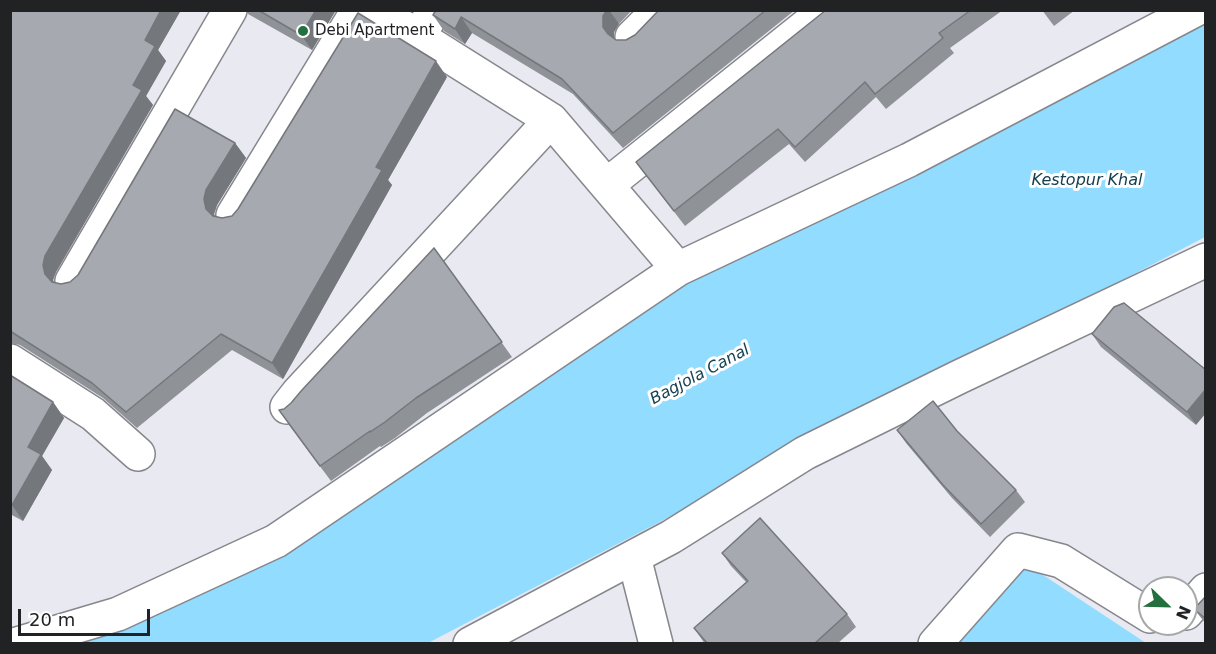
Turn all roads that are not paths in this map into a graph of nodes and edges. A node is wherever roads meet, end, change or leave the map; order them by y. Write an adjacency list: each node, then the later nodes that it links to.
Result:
1 (230, 10): 15 (street)
2 (358, 10): 12 (street)
3 (376, 10): 8 (street)
4 (435, 10): 8 (street)
5 (659, 10): 9 (street)
6 (826, 10): 11 (street)
7 (1195, 10): 14 (street)
8 (417, 36): 10 (street)
9 (632, 37)
10 (551, 120): 11 (street); 17 (street)
11 (607, 185): 14 (street)
12 (233, 215)
13 (1206, 260): 19 (street)
14 (678, 268): 21 (street)
15 (72, 281)
16 (10, 361): 18 (street)
17 (287, 407)
18 (138, 454)
19 (634, 557): 22 (street); 23 (street)
20 (1138, 609): 24 (street)
21 (17, 644)
22 (470, 644)
23 (656, 644)
24 (934, 644)

